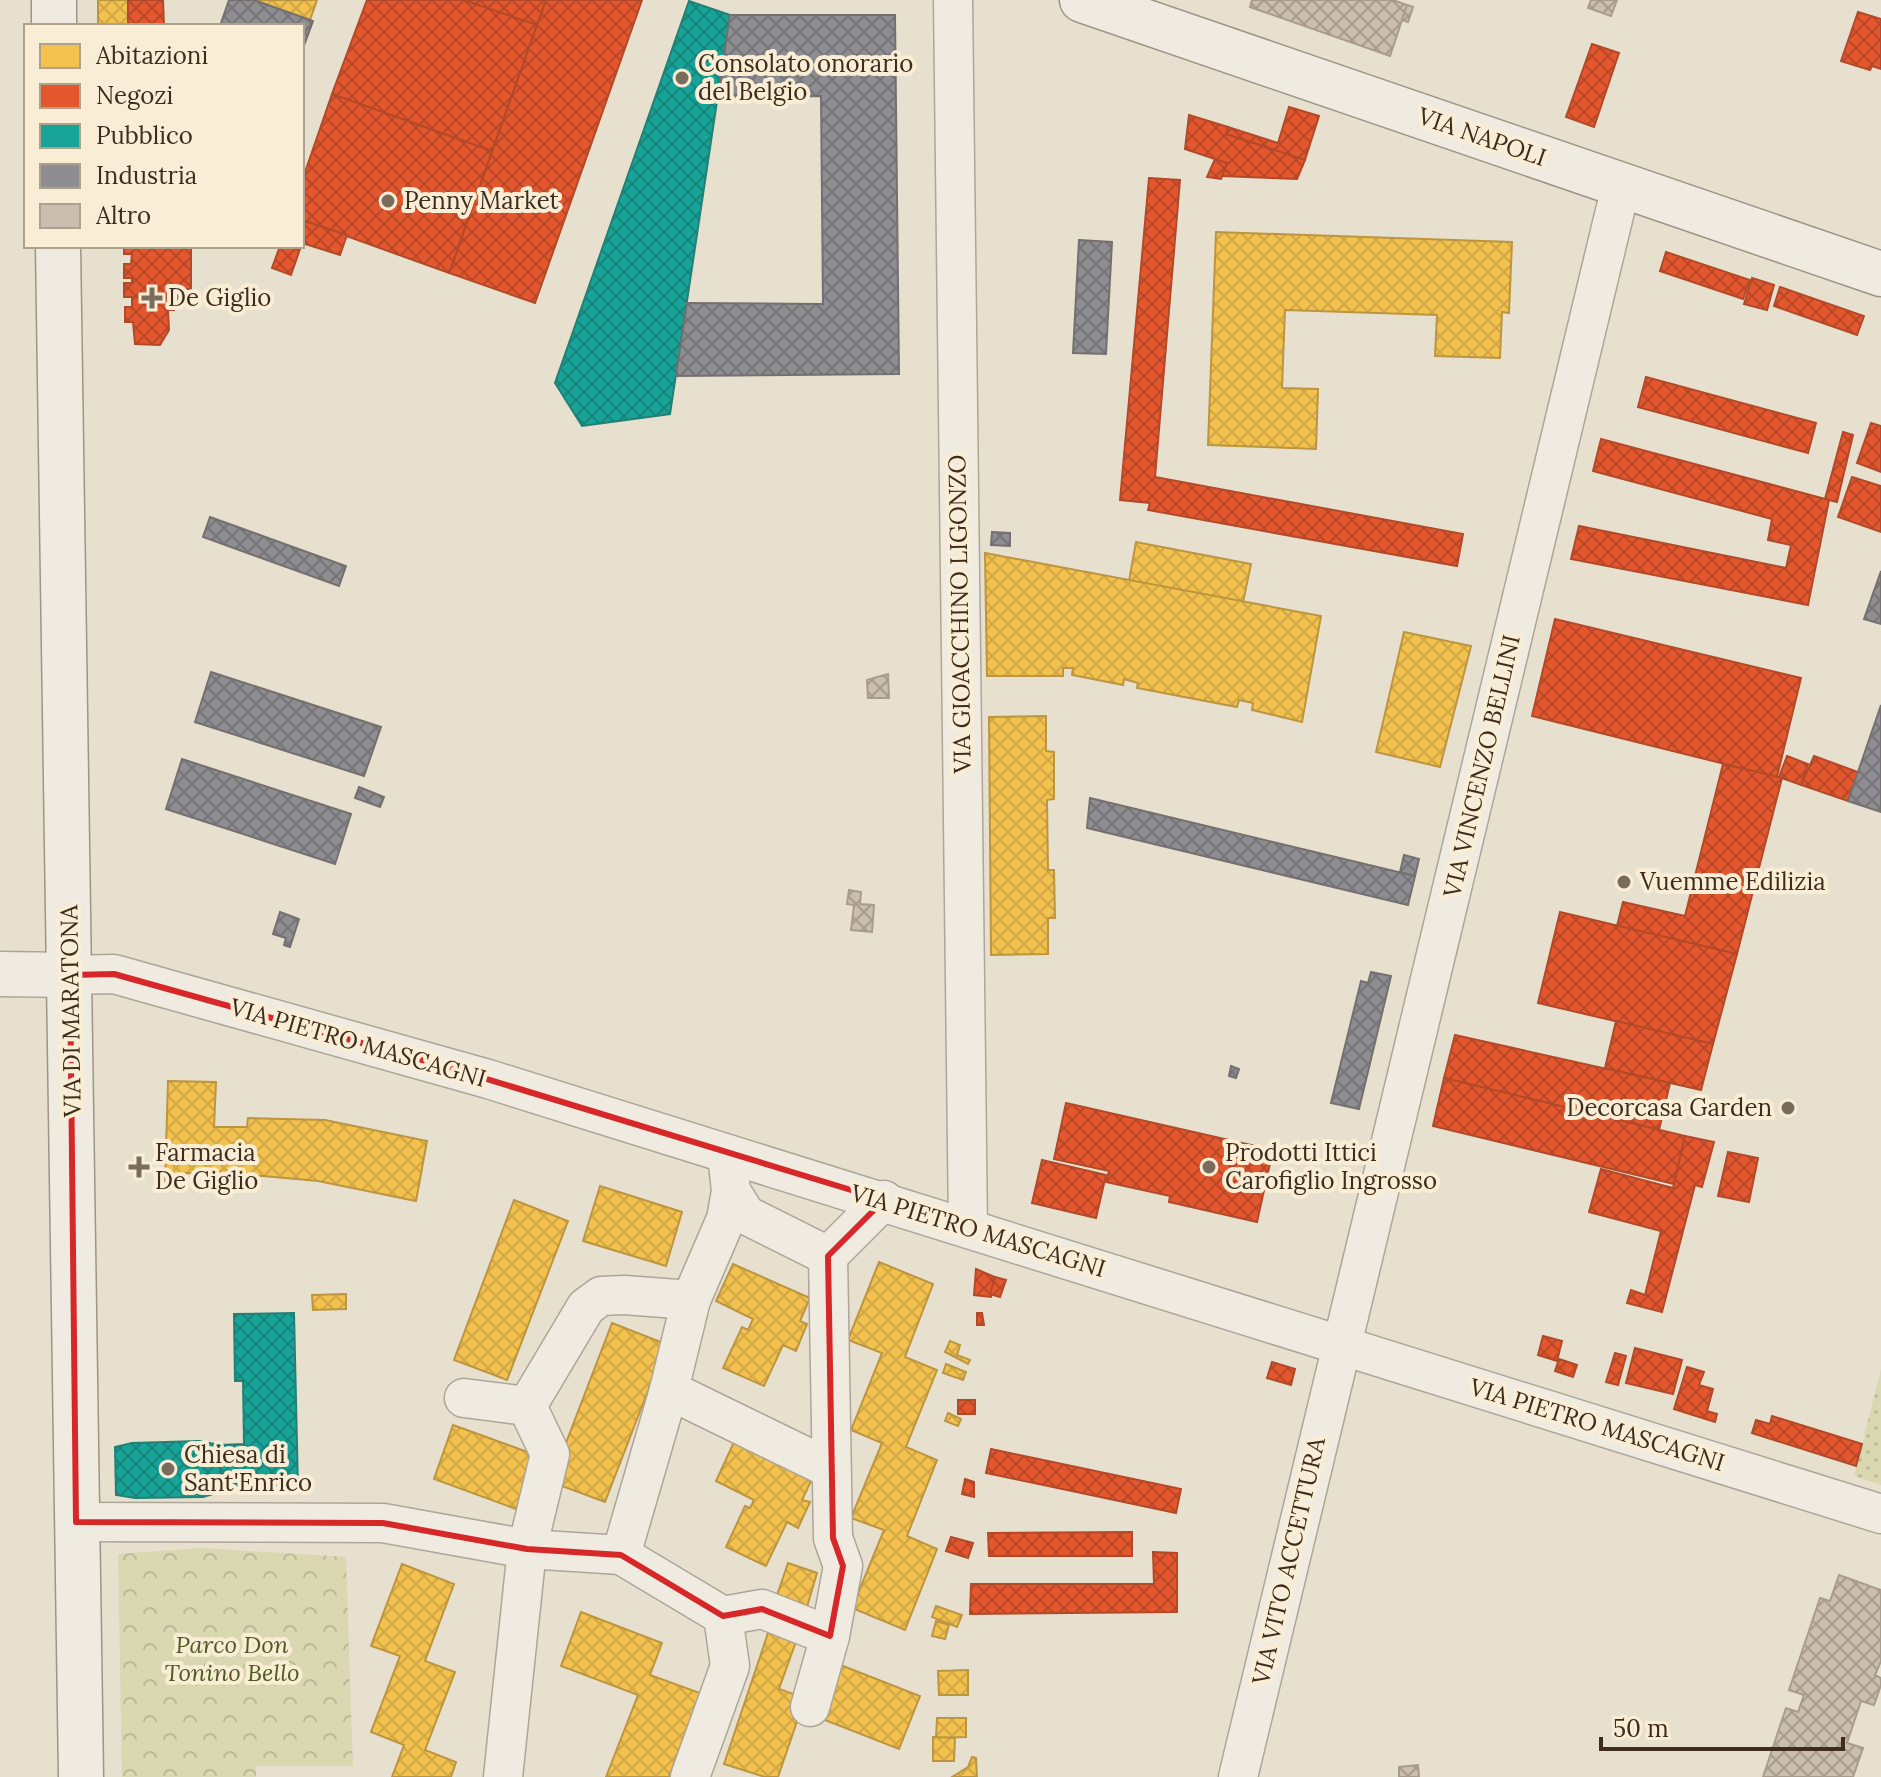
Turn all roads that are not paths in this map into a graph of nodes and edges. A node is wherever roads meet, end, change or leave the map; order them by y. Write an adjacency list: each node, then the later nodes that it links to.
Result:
1 (54, 0): 4 (main road)
2 (953, 0): 13 (street, VIA GIOACCHINO LIGONZO)
3 (1082, 0): 5 (main road, VIA NAPOLI)
4 (54, 24)
5 (1621, 186): 7 (main road, VIA NAPOLI); 16 (street, VIA VINCENZO BELLINI)
6 (58, 248): 9 (main road, VIA DI MARATONA)
7 (1881, 274)
8 (0, 974): 9 (main road)
9 (70, 975): 10 (street, VIA PIETRO MASCAGNI); 22 (main road, VIA DI MARATONA)
10 (727, 1154): 11 (street); 12 (street, VIA PIETRO MASCAGNI)
11 (731, 1191): 14 (street); 15 (street)
12 (884, 1200): 13 (street, VIA PIETRO MASCAGNI); 14 (street)
13 (968, 1228): 16 (street, VIA PIETRO MASCAGNI)
14 (828, 1256): 20 (street)
15 (691, 1300): 17 (street); 19 (street)
16 (1342, 1345): 21 (street, VIA PIETRO MASCAGNI); 31 (street, VIA VITO ACCETTURA)
17 (669, 1390): 20 (street); 24 (street)
18 (464, 1398): 19 (street)
19 (527, 1406): 23 (street)
20 (831, 1469): 26 (street)
21 (1881, 1514)
22 (76, 1522): 23 (street); 28 (main road, VIA DI MARATONA)
23 (527, 1549): 24 (street); 29 (street)
24 (621, 1555): 25 (street)
25 (723, 1616): 26 (street); 30 (street)
26 (830, 1636): 27 (street)
27 (810, 1707)
28 (81, 1777)
29 (503, 1777)
30 (691, 1777)
31 (1238, 1777)

